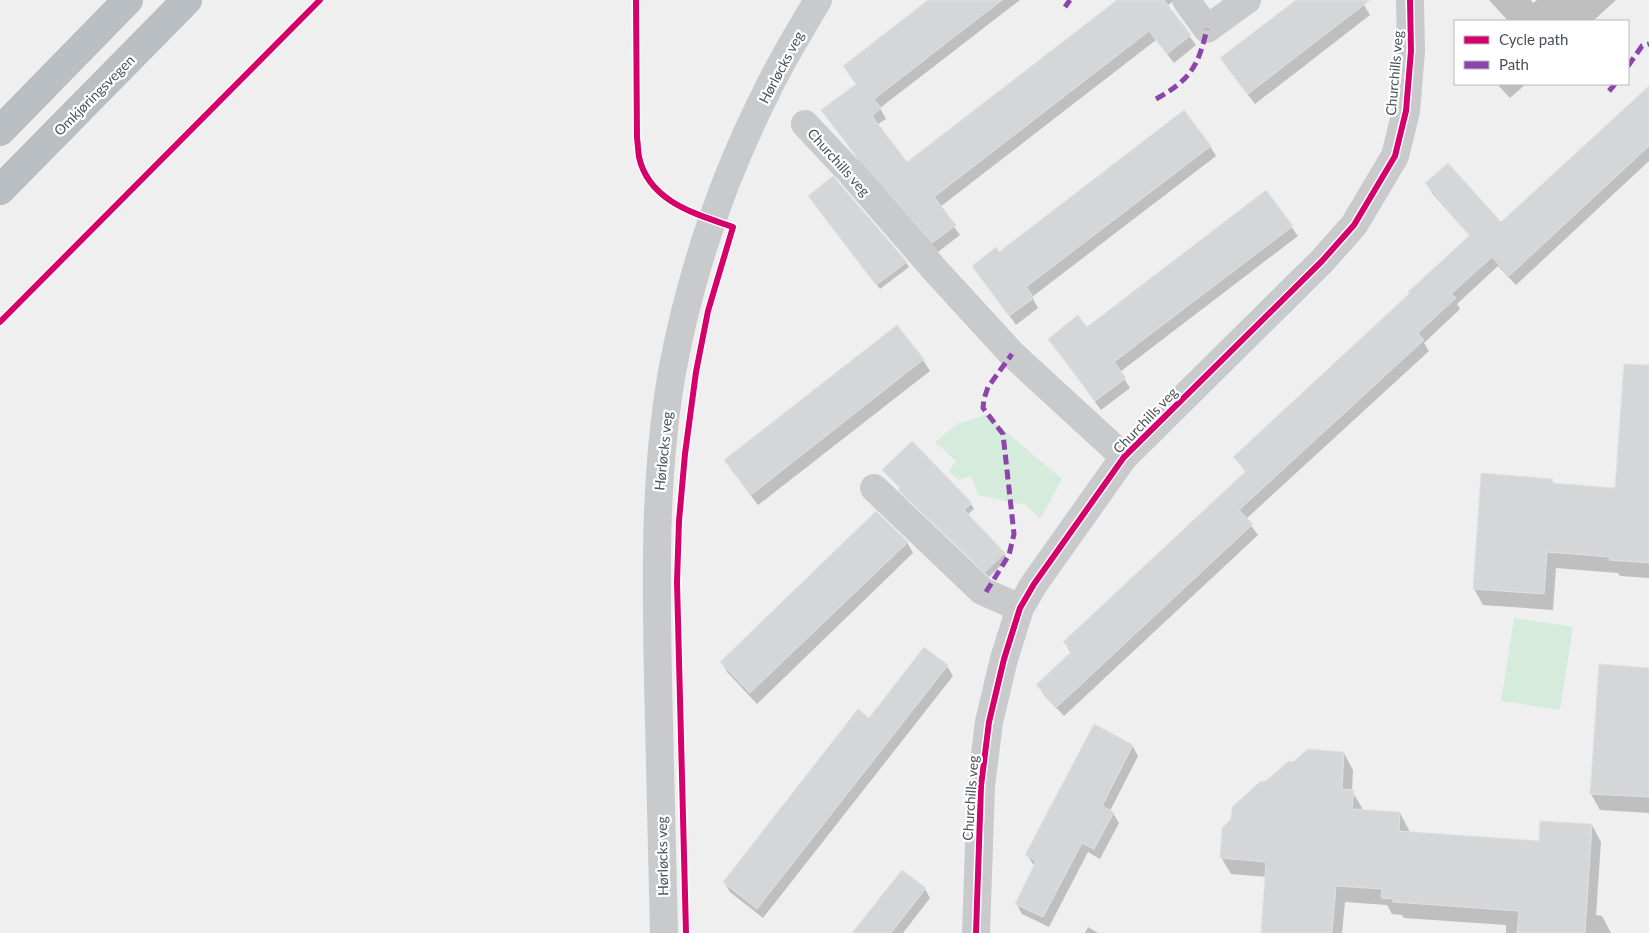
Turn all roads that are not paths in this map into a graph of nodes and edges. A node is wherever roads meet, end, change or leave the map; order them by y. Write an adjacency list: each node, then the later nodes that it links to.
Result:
1 (128, 0): 8 (highway)
2 (187, 0): 9 (highway, Omkjøringsvegen)
3 (818, 0): 13 (street, Hørløcks veg)
4 (1186, 0): 5 (street)
5 (1247, 0)
6 (1410, 0): 10 (street, Churchills veg)
7 (805, 124): 10 (street, Churchills veg)
8 (0, 131)
9 (0, 190)
10 (1124, 457): 12 (street, Churchills veg)
11 (874, 488): 12 (street)
12 (1020, 608): 14 (street, Churchills veg)
13 (664, 933)
14 (976, 933)

